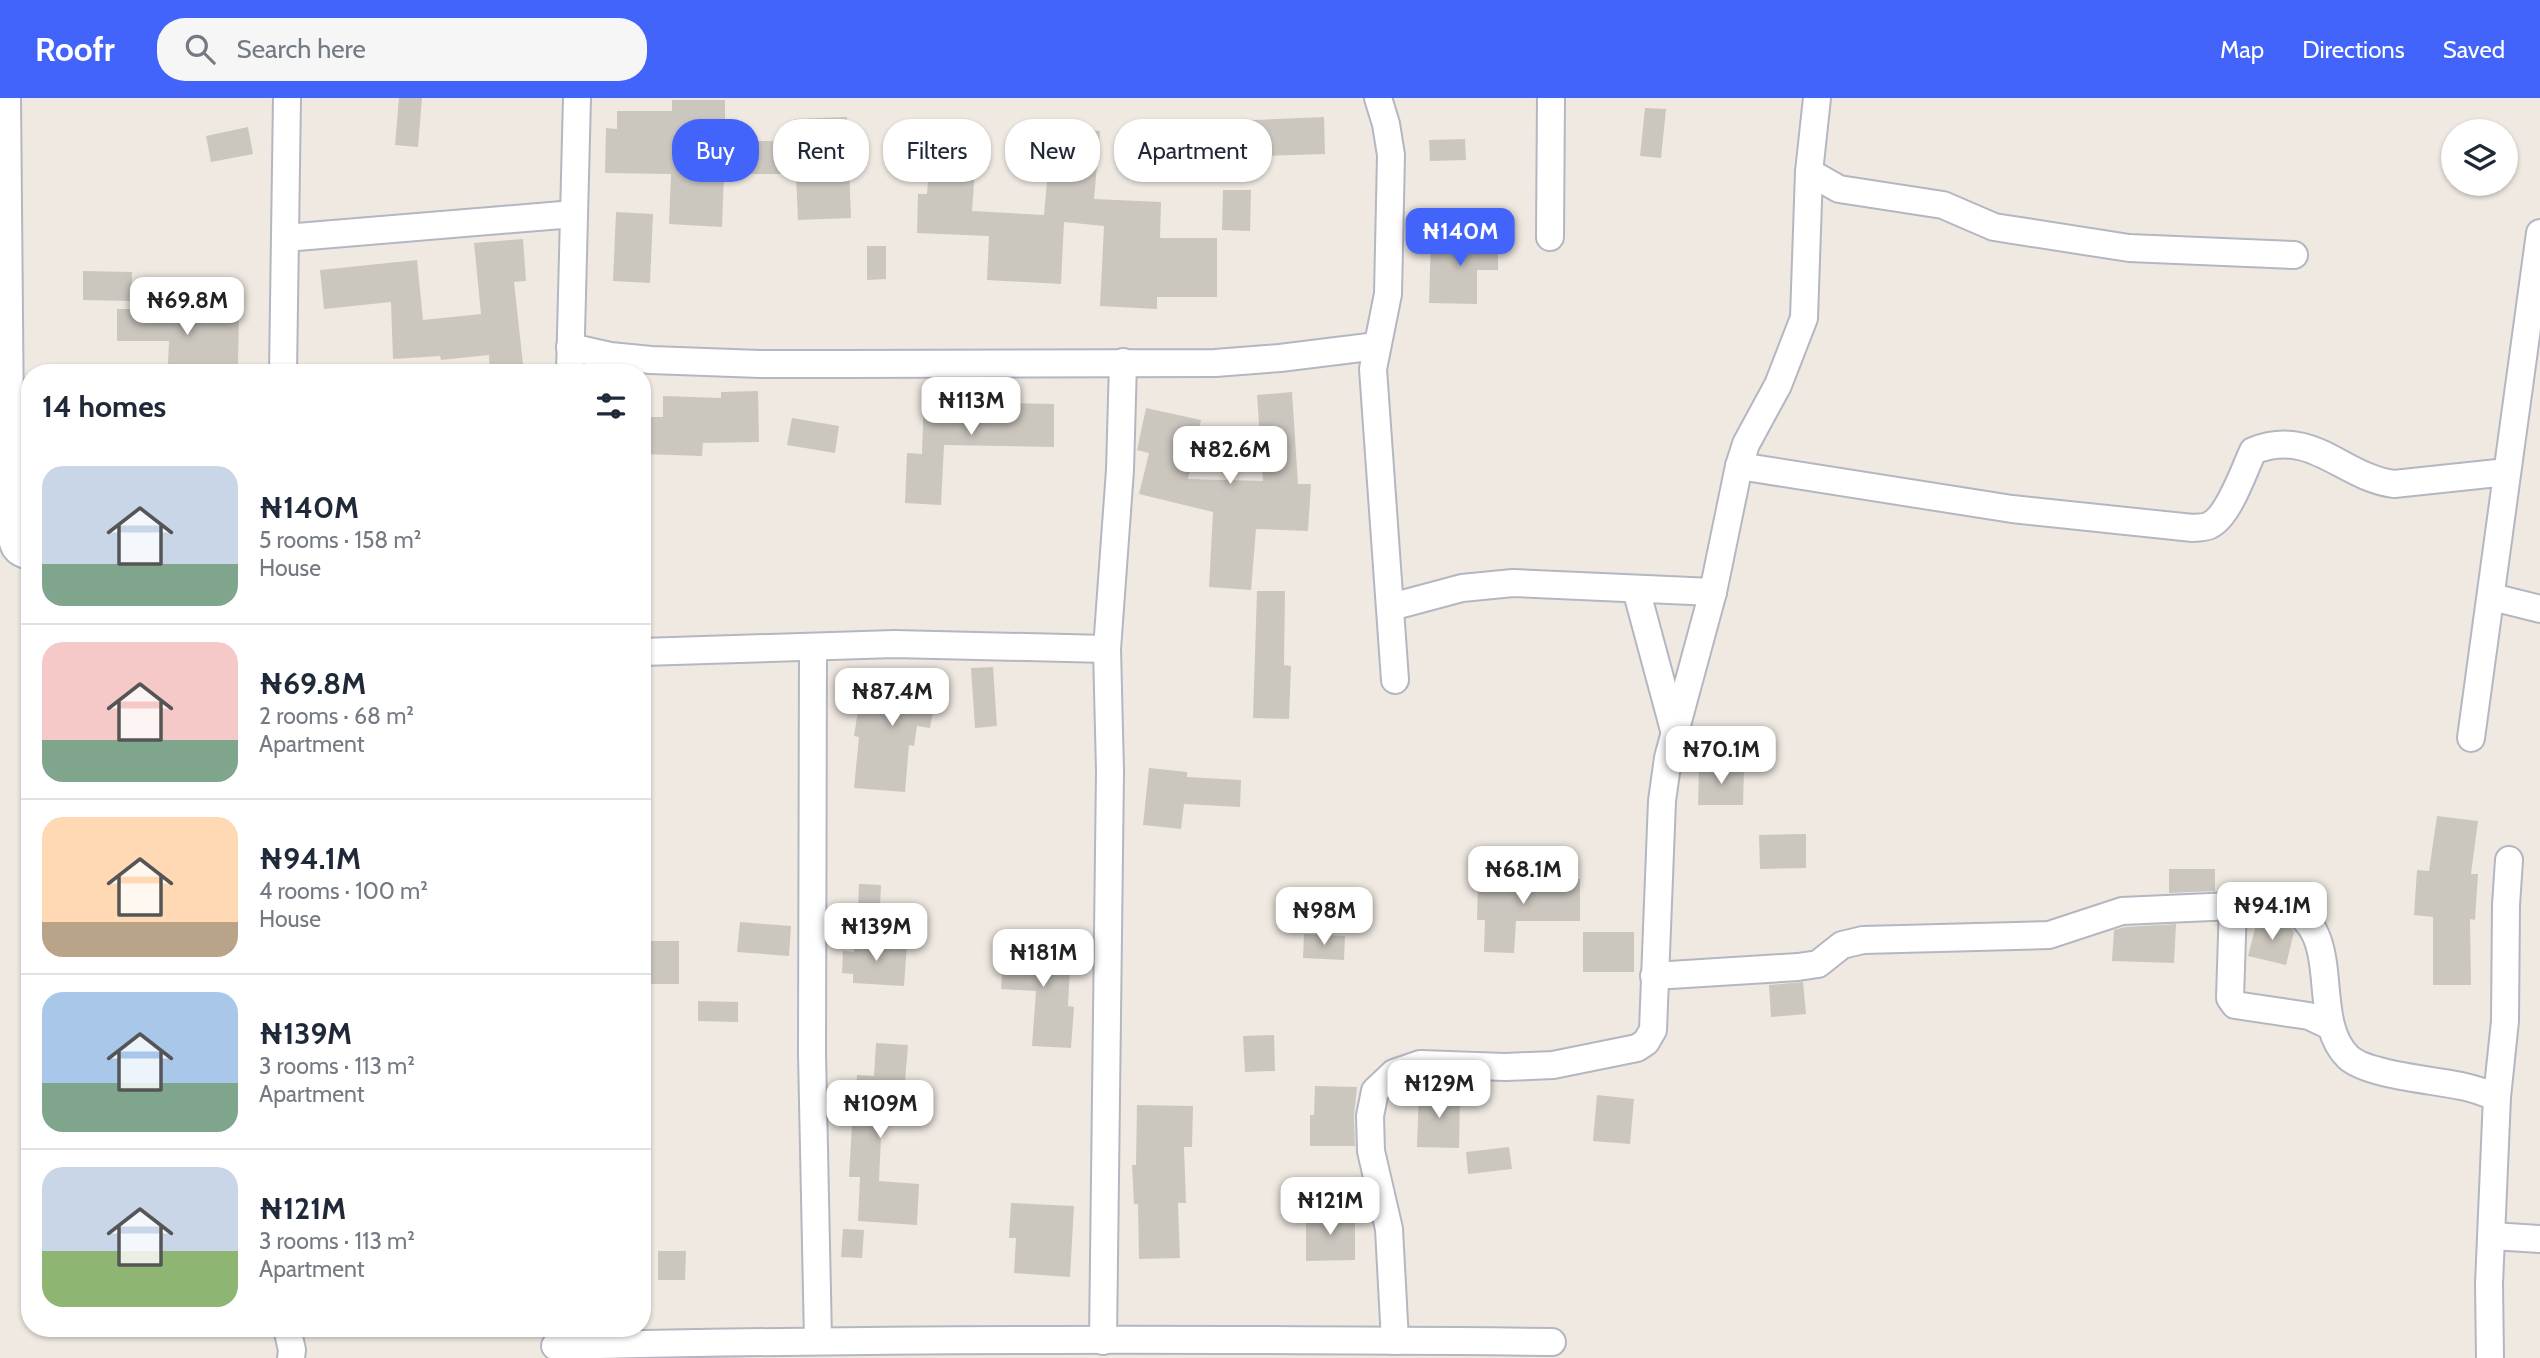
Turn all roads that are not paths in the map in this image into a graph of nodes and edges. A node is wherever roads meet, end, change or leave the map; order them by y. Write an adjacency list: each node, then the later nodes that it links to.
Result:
1 (7, 98): 19 (street)
2 (287, 98): 11 (street)
3 (577, 98): 8 (street)
4 (1378, 98): 13 (street)
5 (1551, 98): 10 (street)
6 (1817, 98): 7 (street)
7 (1809, 172): 12 (street); 17 (street)
8 (574, 214): 11 (street); 14 (street)
9 (2540, 233): 18 (street)
10 (1550, 237)
11 (285, 238): 16 (street)
12 (2294, 255)
13 (1377, 346): 15 (street); 23 (street)
14 (570, 360): 15 (street)
15 (1123, 362): 26 (street)
16 (283, 364)
17 (1739, 466): 18 (street); 21 (street)
18 (2507, 471): 22 (street)
19 (21, 554)
20 (1636, 589): 21 (street); 23 (street); 29 (street)
21 (1713, 592): 29 (street)
22 (2491, 597): 24 (street); 30 (street)
23 (1391, 607): 28 (street)
24 (2540, 609)
25 (813, 648): 26 (street); 27 (street); 39 (street)
26 (1107, 649): 40 (street)
27 (651, 652)
28 (1395, 680)
29 (1674, 730): 33 (street)
30 (2471, 738)
31 (2509, 860): 35 (street)
32 (2233, 905): 33 (street); 34 (street); 34 (street)
33 (1654, 976): 41 (street)
34 (2330, 1026): 35 (street)
35 (2497, 1097): 36 (street)
36 (2492, 1236): 37 (street); 45 (street)
37 (2540, 1239)
38 (290, 1337): 44 (street)
39 (818, 1340): 40 (street); 43 (street)
40 (1103, 1340): 41 (street)
41 (1395, 1340): 42 (street)
42 (1552, 1342)
43 (555, 1344)
44 (291, 1358)
45 (2490, 1358)

